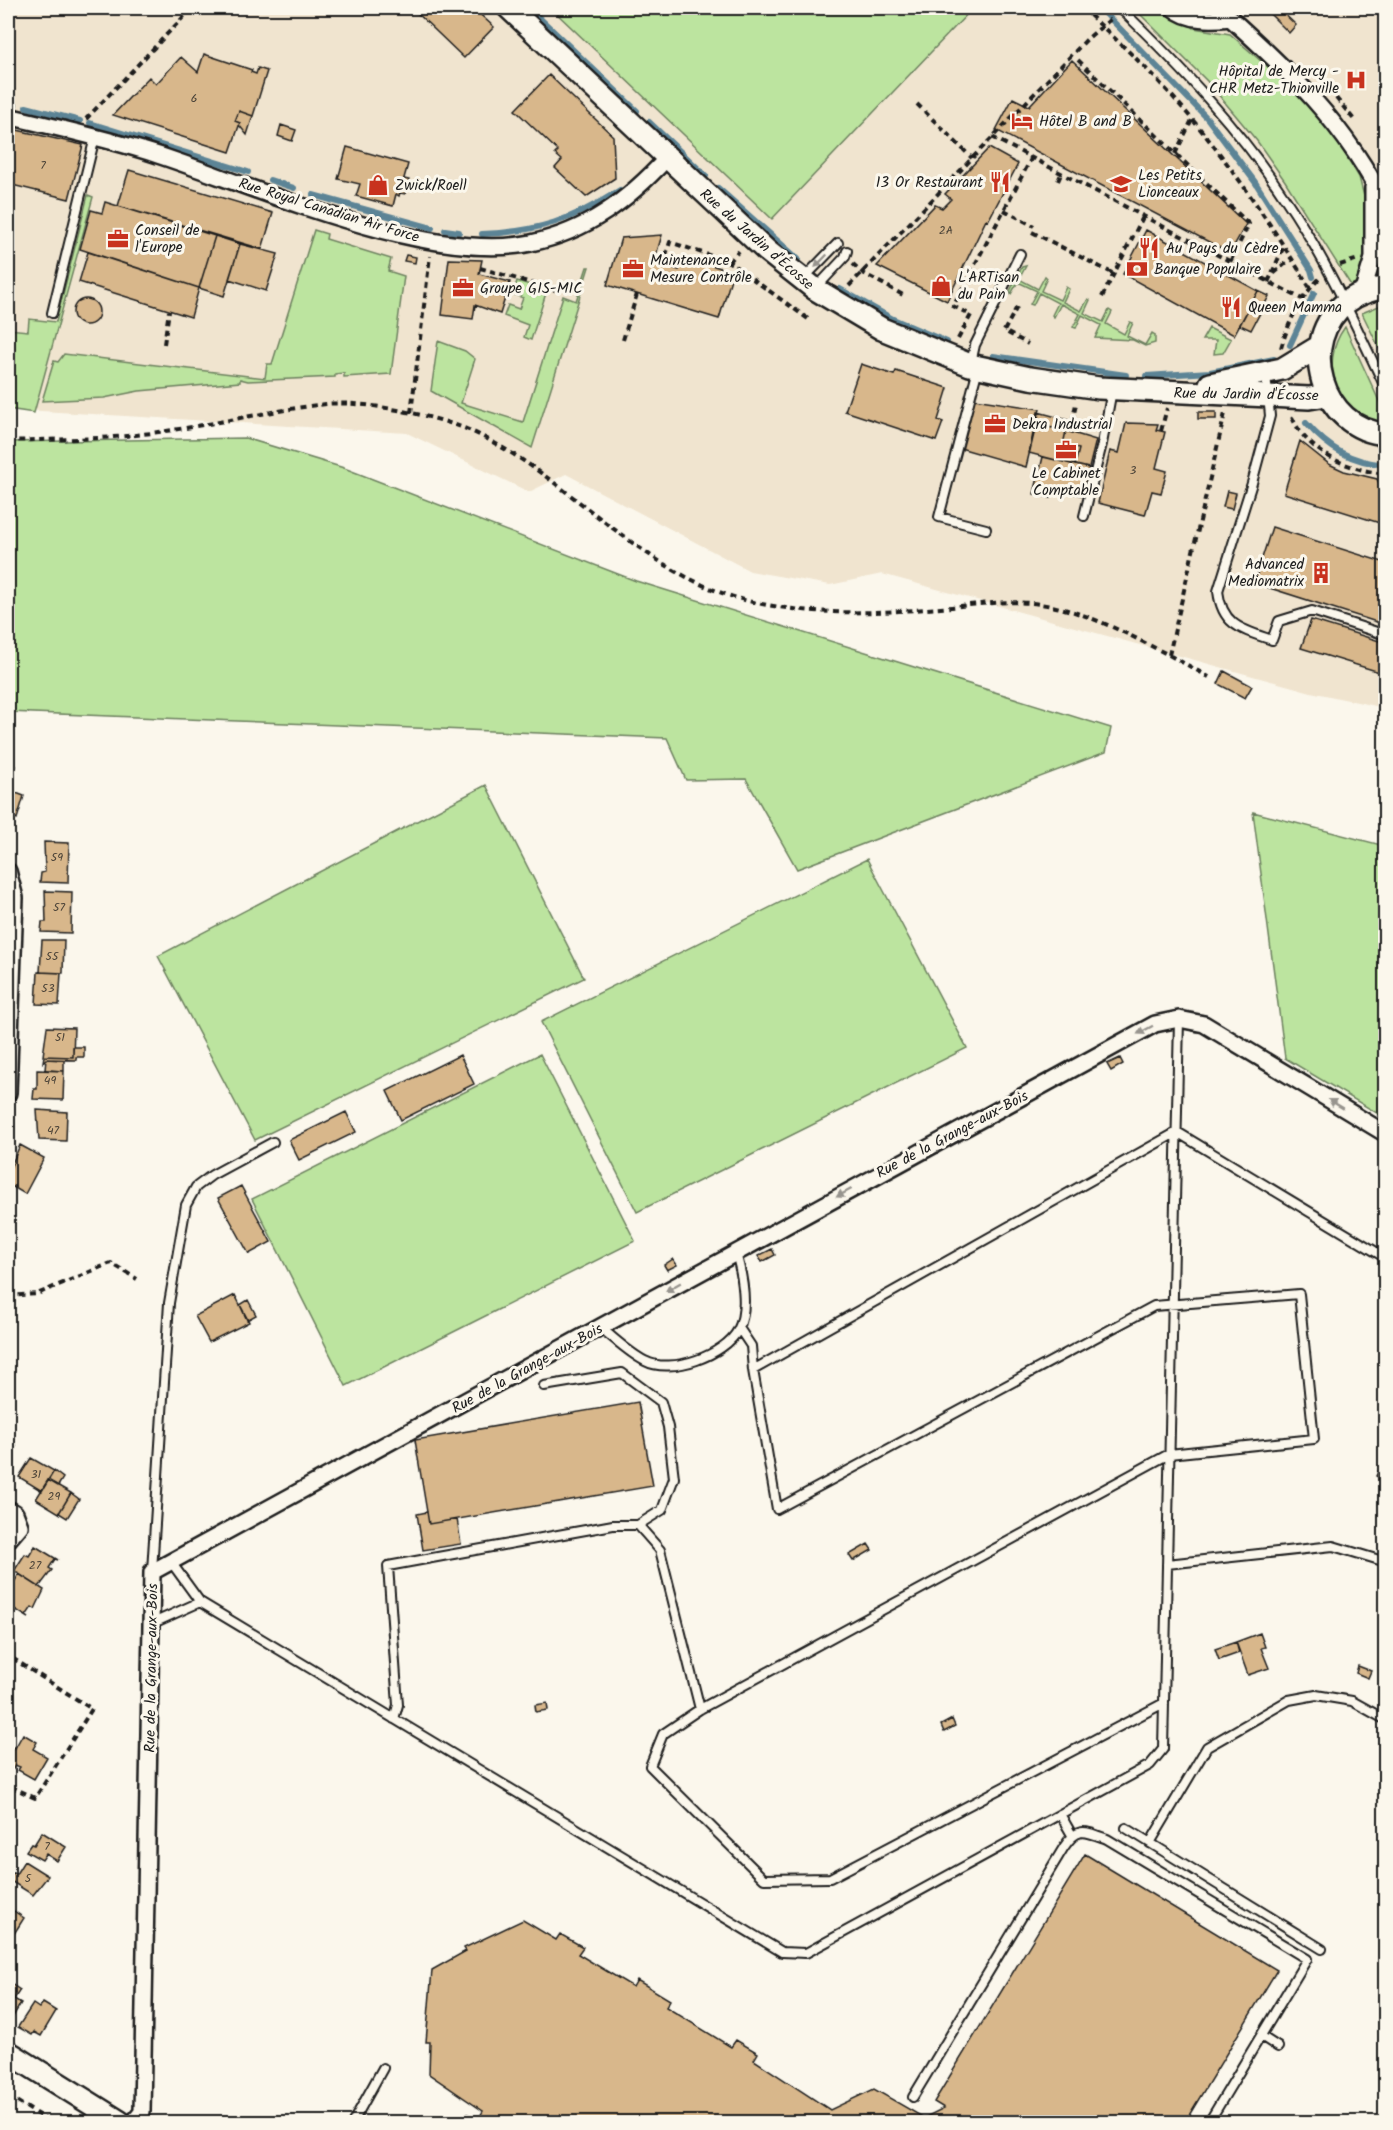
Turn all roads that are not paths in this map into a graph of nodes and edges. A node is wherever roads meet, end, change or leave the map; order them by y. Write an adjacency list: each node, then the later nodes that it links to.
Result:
1 (509, 8): 9 (street, Rue du Jardin d'Écosse)
2 (1120, 8): 17 (lane)
3 (1173, 8): 6 (street)
4 (1190, 8): 6 (street)
5 (1224, 11): 6 (street); 10 (street)
6 (1208, 21)
7 (8, 116): 8 (street, Rue Royal Canadian Air Force)
8 (88, 136): 9 (street, Rue Royal Canadian Air Force); 18 (lane)
9 (667, 158): 15 (street, Rue du Jardin d'Écosse)
10 (1372, 178): 11 (street); 17 (street)
11 (1386, 207)
12 (838, 243): 15 (lane, one-way to 15)
13 (846, 254): 15 (lane)
14 (1020, 254): 20 (lane)
15 (809, 285): 20 (street, Rue du Jardin d'Écosse)
16 (1386, 287): 17 (street)
17 (1354, 298): 19 (street); 22 (lane)
18 (52, 313)
19 (1320, 346): 21 (street, Rue du Jardin d'Écosse); 25 (street)
20 (974, 366): 23 (street, Rue du Jardin d'Écosse); 29 (lane)
21 (1266, 373): 24 (lane); 26 (street, Rue du Jardin d'Écosse)
22 (1386, 388)
23 (1112, 389): 26 (street, Rue du Jardin d'Écosse); 28 (lane)
24 (1269, 395): 25 (street, Rue du Jardin d'Écosse); 26 (street, Rue du Jardin d'Écosse); 30 (lane)
25 (1327, 395): 27 (street)
26 (1166, 399)
27 (1386, 434)
28 (1084, 516)
29 (986, 529)
30 (1386, 635)
31 (8, 871): 33 (street)
32 (1179, 1019): 34 (lane); 35 (street, Rue de la Grange-aux-Bois, one-way to 32); 37 (street, Rue de la Grange-aux-Bois, one-way to 37)
33 (8, 1093)
34 (1177, 1132): 38 (lane); 39 (lane); 42 (lane)
35 (1386, 1134)
36 (273, 1142): 51 (lane)
37 (736, 1251): 40 (street, Rue de la Grange-aux-Bois, one-way to 40); 41 (lane)
38 (1386, 1258)
39 (1173, 1304): 42 (lane); 44 (lane); 44 (lane)
40 (601, 1328): 41 (lane); 48 (street, Rue de la Grange-aux-Bois)
41 (739, 1328): 42 (lane)
42 (753, 1370)
43 (544, 1386): 46 (lane)
44 (1169, 1454): 50 (lane); 55 (lane)
45 (8, 1509): 47 (street)
46 (638, 1525): 55 (lane); 56 (lane)
47 (8, 1540)
48 (171, 1562): 51 (street, Rue de la Grange-aux-Bois); 52 (lane)
49 (1386, 1562): 50 (lane)
50 (1167, 1564): 54 (lane)
51 (152, 1572): 53 (street, Rue de la Grange-aux-Bois)
52 (200, 1602): 53 (lane); 56 (lane)
53 (151, 1624): 69 (street, Rue de la Grange-aux-Bois)
54 (1164, 1703): 55 (lane); 58 (lane)
55 (700, 1709)
56 (394, 1719): 58 (lane)
57 (1386, 1720): 61 (lane)
58 (1060, 1814): 60 (lane)
59 (1126, 1828): 61 (lane)
60 (1072, 1835): 63 (lane); 67 (lane)
61 (1149, 1843): 62 (lane)
62 (1322, 1949)
63 (1261, 2036): 64 (lane); 71 (lane)
64 (1278, 2047)
65 (8, 2052): 68 (street)
66 (383, 2068): 70 (lane)
67 (913, 2097)
68 (120, 2122)
69 (134, 2122)
70 (352, 2122)
71 (1209, 2122)

